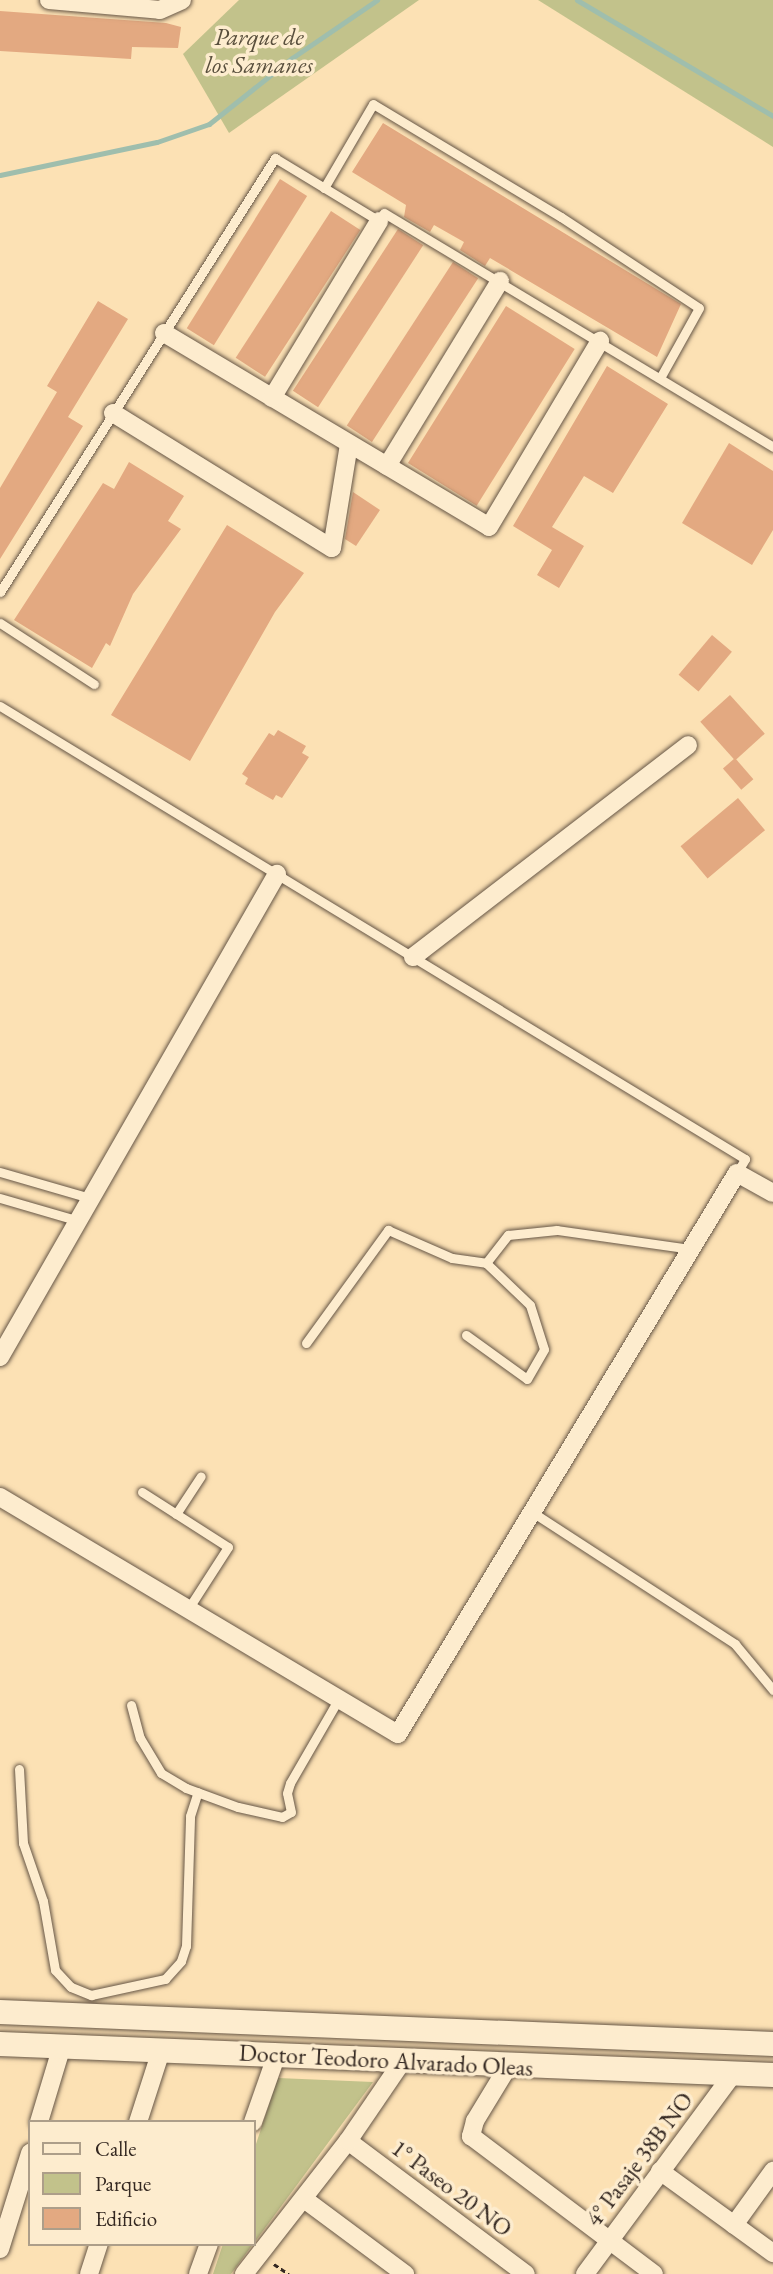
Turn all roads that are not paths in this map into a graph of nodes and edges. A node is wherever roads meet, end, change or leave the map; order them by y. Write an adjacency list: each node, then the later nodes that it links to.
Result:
1 (49, 0): 2 (street)
2 (182, 0)
3 (324, 188): 4 (lane); 6 (lane); 8 (lane)
4 (379, 221): 5 (lane); 9 (street)
5 (500, 281): 7 (lane); 13 (street)
6 (164, 333): 9 (street); 10 (lane)
7 (600, 341): 8 (lane); 13 (street)
8 (660, 378): 12 (lane)
9 (272, 398): 11 (street)
10 (113, 413): 11 (street); 14 (lane)
11 (349, 444): 13 (street)
12 (773, 447)
13 (387, 466)
14 (0, 592)
15 (0, 623): 16 (lane)
16 (94, 684)
17 (0, 706): 19 (lane)
18 (688, 745): 20 (street)
19 (277, 874): 20 (lane); 25 (street)
20 (413, 957): 22 (lane)
21 (0, 1172): 25 (lane)
22 (737, 1173): 23 (street); 27 (street)
23 (773, 1194)
24 (0, 1198): 26 (lane)
25 (90, 1198): 26 (street)
26 (79, 1221): 31 (street)
27 (691, 1249): 28 (lane); 35 (street)
28 (486, 1263): 29 (lane); 30 (lane)
29 (466, 1335)
30 (306, 1343)
31 (0, 1357)
32 (201, 1476): 36 (lane)
33 (142, 1492): 36 (lane)
34 (0, 1497): 37 (street)
35 (532, 1512): 38 (lane); 39 (street)
36 (176, 1514): 37 (lane)
37 (188, 1609): 39 (street)
38 (773, 1690)
39 (339, 1698): 42 (lane)
40 (131, 1704): 42 (lane)
41 (19, 1769): 42 (lane)
42 (198, 1792)
43 (0, 2012): 45 (main road, Doctor Teodoro Alvarado Oleas)
44 (0, 2044): 46 (main road, Doctor Teodoro Alvarado Oleas)
45 (773, 2044)
46 (62, 2046): 47 (main road, Doctor Teodoro Alvarado Oleas); 53 (street)
47 (161, 2051): 48 (main road, Doctor Teodoro Alvarado Oleas); 54 (street)
48 (276, 2054): 49 (main road, Doctor Teodoro Alvarado Oleas); 55 (street)
49 (404, 2059): 50 (main road, Doctor Teodoro Alvarado Oleas); 56 (street)
50 (509, 2065): 51 (main road, Doctor Teodoro Alvarado Oleas); 62 (street)
51 (733, 2074): 52 (main road, Doctor Teodoro Alvarado Oleas); 58 (street, 4° Pasaje 38B NO)
52 (773, 2075)
53 (40, 2120)
54 (139, 2120)
55 (254, 2120)
56 (348, 2141): 60 (street); 71 (street, 1° Paseo 20 NO)
57 (28, 2159): 65 (street)
58 (660, 2171): 61 (street); 62 (street, 4° Pasaje 38B NO)
59 (773, 2171): 61 (street)
60 (304, 2199): 69 (street); 70 (street)
61 (734, 2225): 66 (street)
62 (609, 2241): 72 (street, 4° Pasaje 38B NO); 73 (street)
63 (98, 2246): 67 (street)
64 (208, 2246): 68 (street)
65 (0, 2249)
66 (773, 2253)
67 (89, 2274)
68 (198, 2274)
69 (244, 2274)
70 (405, 2274)
71 (526, 2274)
72 (585, 2274)
73 (654, 2274)

